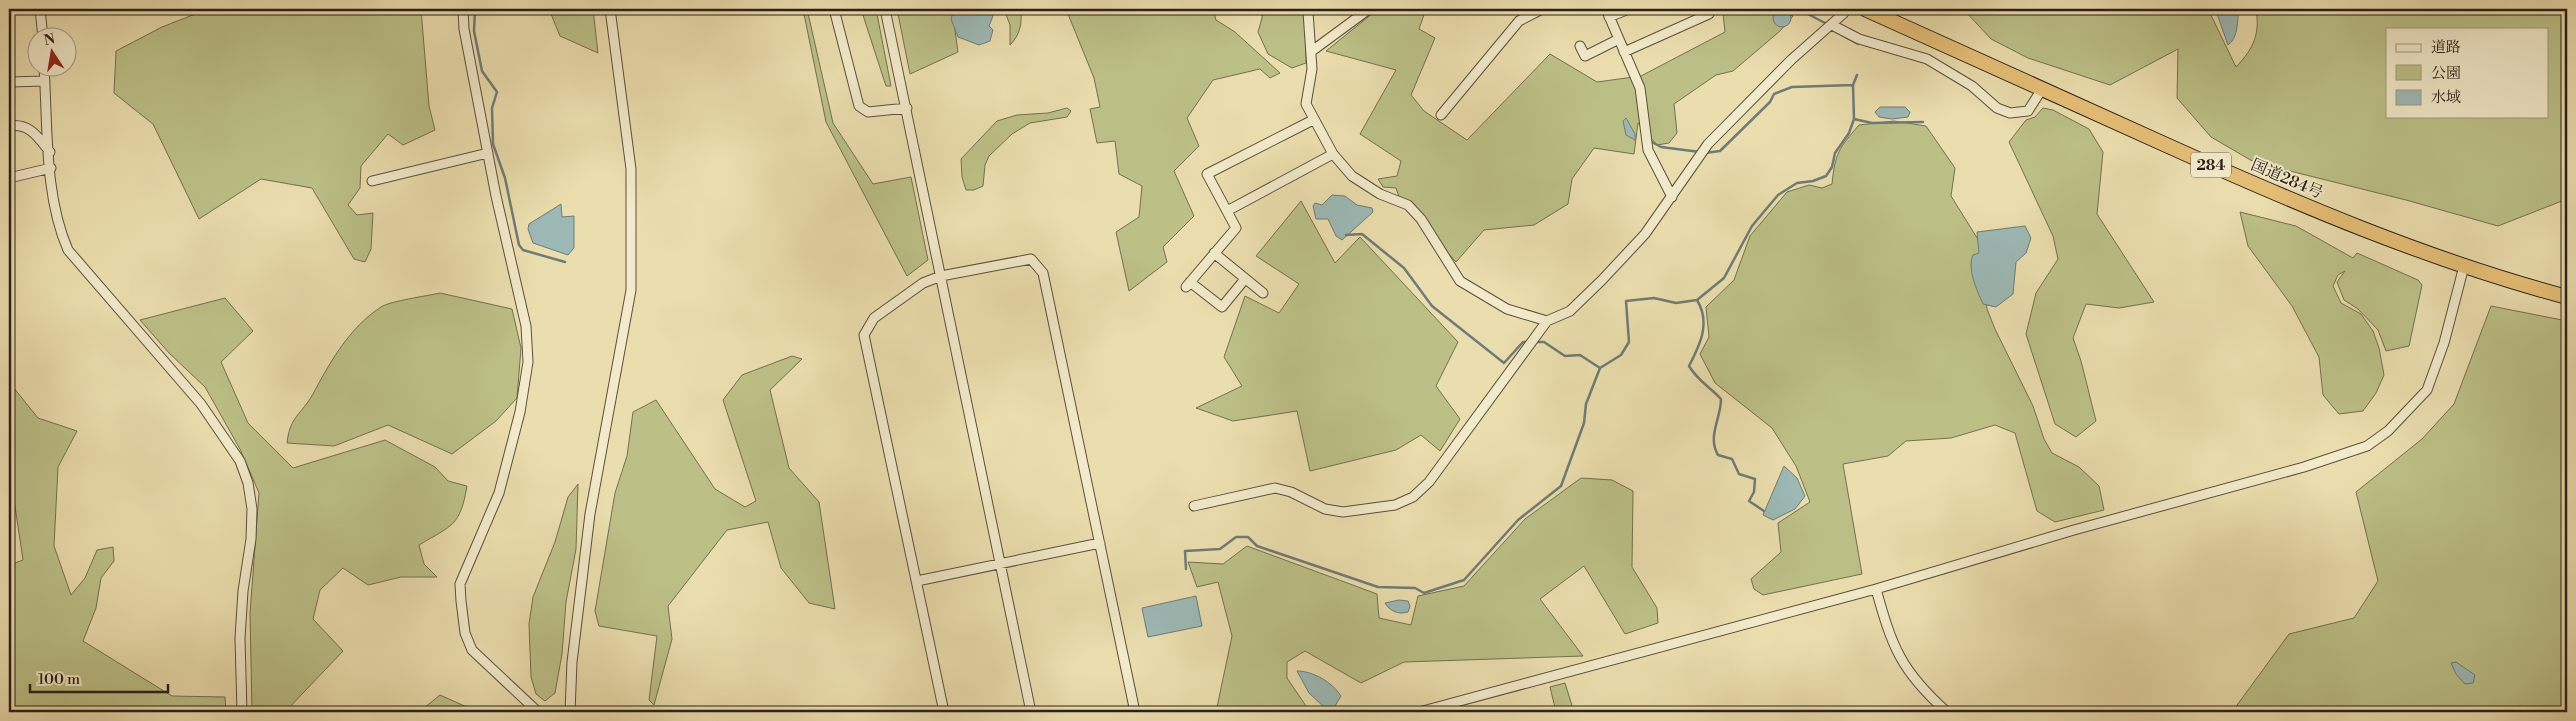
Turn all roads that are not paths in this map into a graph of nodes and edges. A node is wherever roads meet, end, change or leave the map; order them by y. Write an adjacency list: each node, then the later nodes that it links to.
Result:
1 (40, 9): 15 (street)
2 (463, 9): 29 (street)
3 (610, 9): 50 (street)
4 (834, 9): 24 (street)
5 (885, 9): 24 (street)
6 (1310, 9): 18 (street)
7 (1369, 9): 18 (street)
8 (1541, 9): 25 (street)
9 (1629, 9): 11 (street)
10 (1864, 9): 23 (highway, 国道284号 / 284)
11 (1607, 13): 16 (street)
12 (1844, 13): 14 (street)
13 (1709, 14): 19 (street)
14 (1832, 25): 23 (street); 34 (street)
15 (41, 28)
16 (1619, 39): 17 (street); 19 (street)
17 (1580, 46)
18 (1312, 50): 26 (street)
19 (1624, 52): 34 (street)
20 (45, 78): 22 (street)
21 (9, 82): 22 (street)
22 (45, 82): 28 (street)
23 (2042, 90): 37 (highway, 国道284号 / 284)
24 (907, 108): 38 (street)
25 (1441, 115)
26 (1313, 120): 30 (street); 35 (street)
27 (9, 126): 28 (street)
28 (50, 152): 31 (street)
29 (488, 153): 33 (street); 49 (street)
30 (1333, 154): 35 (street); 42 (street)
31 (51, 168): 32 (street); 48 (street)
32 (9, 178)
33 (372, 181)
34 (1672, 197): 42 (street)
35 (1227, 211): 36 (street)
36 (1214, 253): 39 (street); 39 (street)
37 (2464, 266): 41 (highway, 国道284号 / 284); 47 (street)
38 (941, 276): 44 (street); 45 (street); 46 (street)
39 (1245, 279): 40 (street)
40 (1262, 293)
41 (2567, 297)
42 (1547, 321): 43 (street)
43 (1194, 506)
44 (1100, 543): 45 (street); 53 (street)
45 (1000, 564): 46 (street); 52 (street)
46 (917, 581): 51 (street)
47 (1876, 589): 54 (street); 55 (street)
48 (242, 712)
49 (538, 712)
50 (570, 712)
51 (944, 712)
52 (1031, 712)
53 (1136, 712)
54 (1419, 712)
55 (1947, 712)

